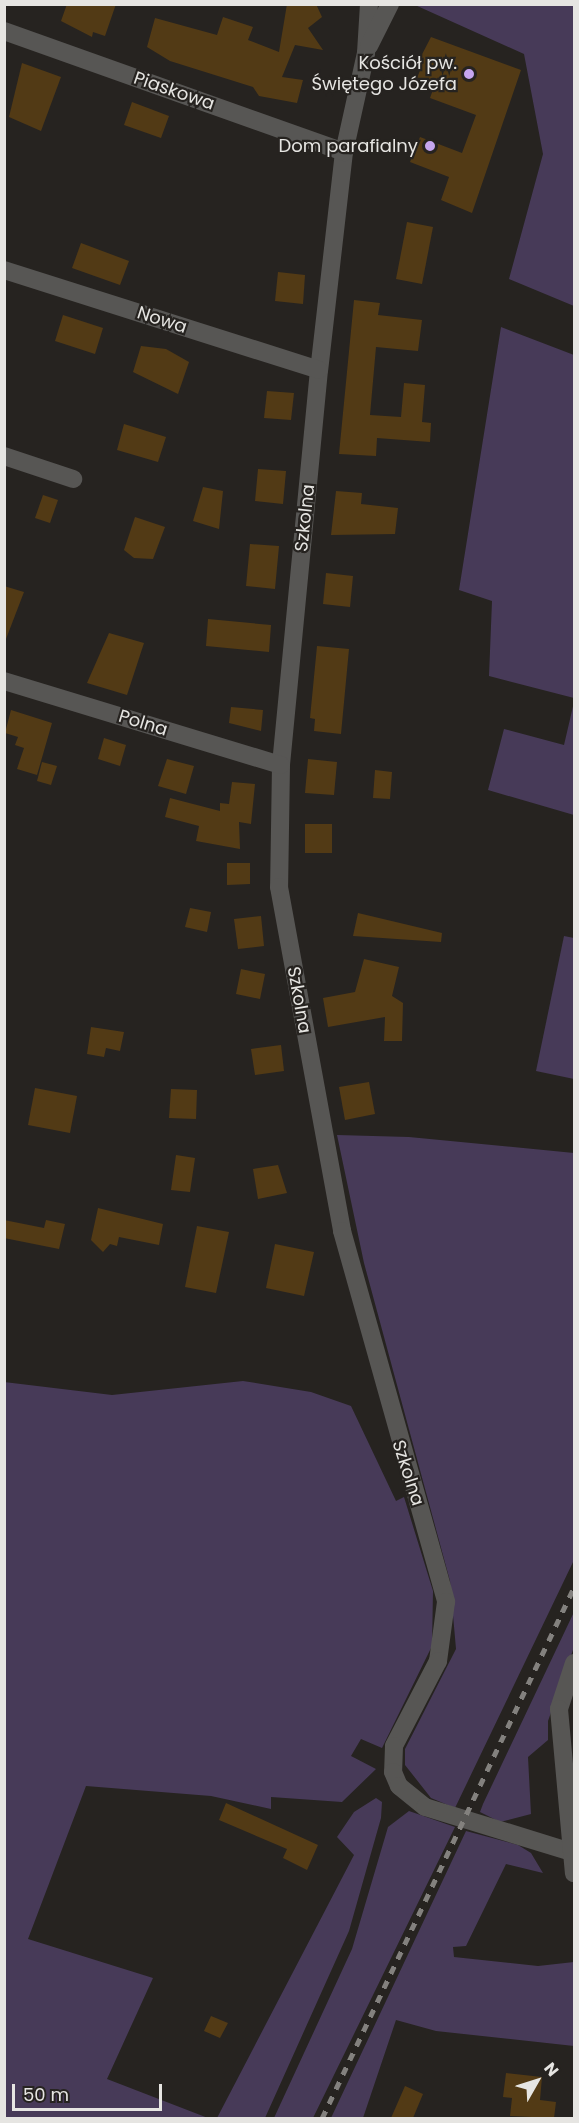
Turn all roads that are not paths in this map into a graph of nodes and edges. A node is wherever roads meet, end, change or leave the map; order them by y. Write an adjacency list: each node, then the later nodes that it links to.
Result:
1 (369, 4): 4 (street, Szkolna)
2 (390, 4): 4 (street)
3 (4, 31): 5 (street, Piaskowa)
4 (366, 53): 5 (street, Szkolna)
5 (344, 152): 7 (street, Szkolna)
6 (4, 270): 7 (street, Nowa)
7 (319, 370): 11 (street, Szkolna)
8 (4, 456): 9 (street)
9 (73, 479)
10 (4, 681): 11 (street, Polna)
11 (281, 765): 13 (street, Szkolna)
12 (574, 1663): 13 (street)
13 (571, 1852): 14 (street)
14 (574, 1873)

